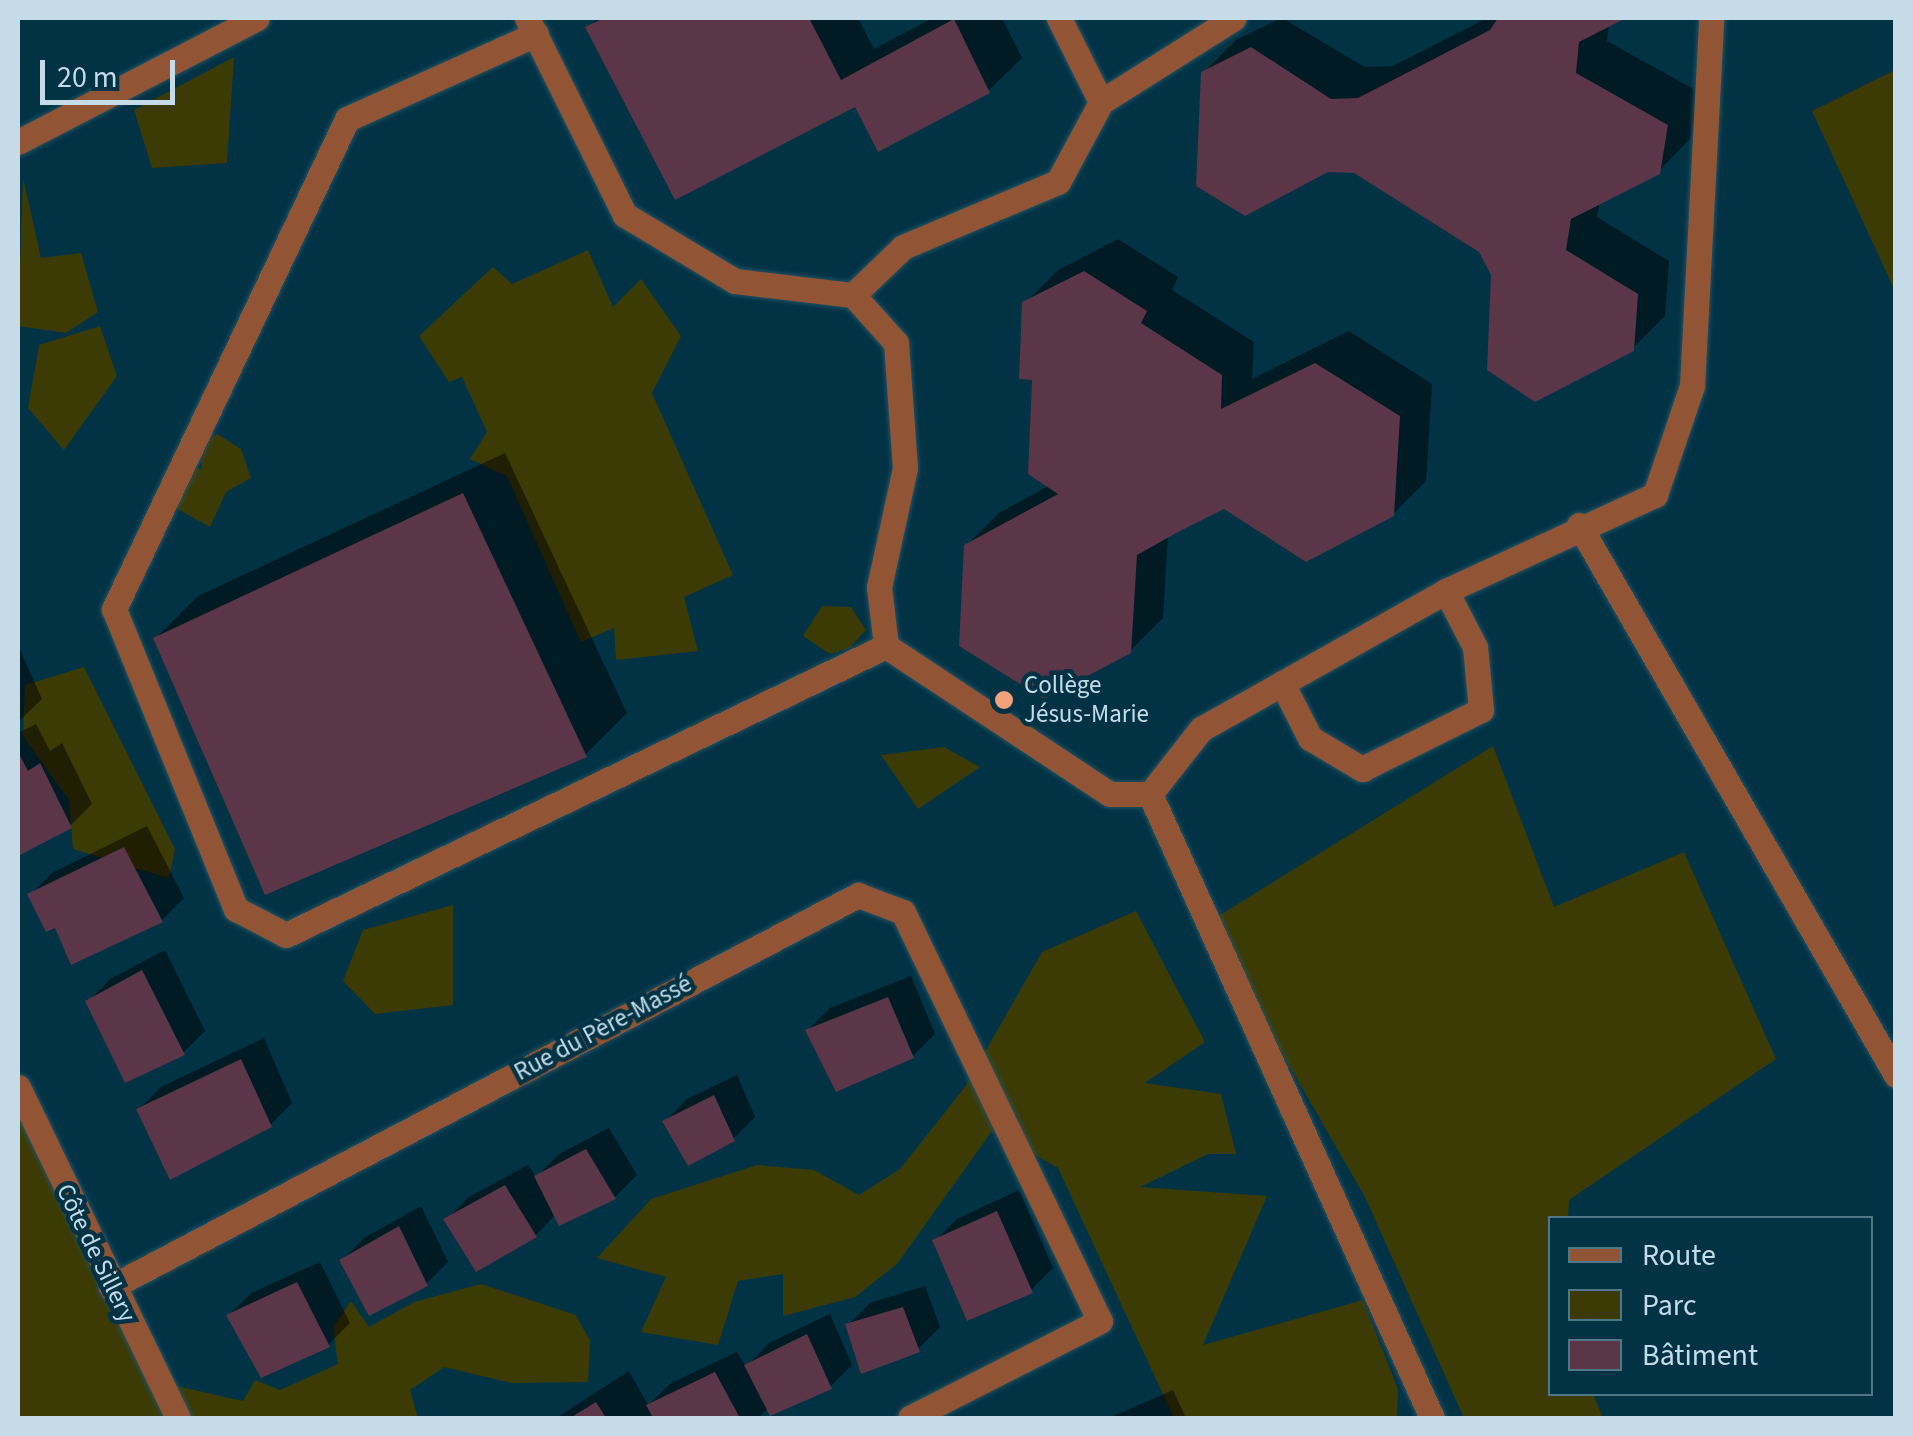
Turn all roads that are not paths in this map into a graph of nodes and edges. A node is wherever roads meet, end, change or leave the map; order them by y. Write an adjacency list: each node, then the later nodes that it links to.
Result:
1 (257, 18): 7 (street)
2 (1059, 18): 6 (street)
3 (1234, 18): 6 (street)
4 (1710, 18): 9 (street)
5 (531, 26): 8 (street); 11 (street)
6 (1101, 102): 8 (street)
7 (18, 142)
8 (853, 295): 11 (street)
9 (1578, 525): 10 (street); 14 (street)
10 (1446, 591): 12 (street); 12 (street)
11 (886, 646): 13 (street)
12 (1282, 682): 13 (street)
13 (1150, 794): 19 (street)
14 (1896, 1075)
15 (18, 1087): 16 (street, Côte de Sillery)
16 (111, 1287): 17 (street, Côte de Sillery); 18 (street, Rue du Père-Massé)
17 (178, 1418)
18 (910, 1418)
19 (1432, 1418)

